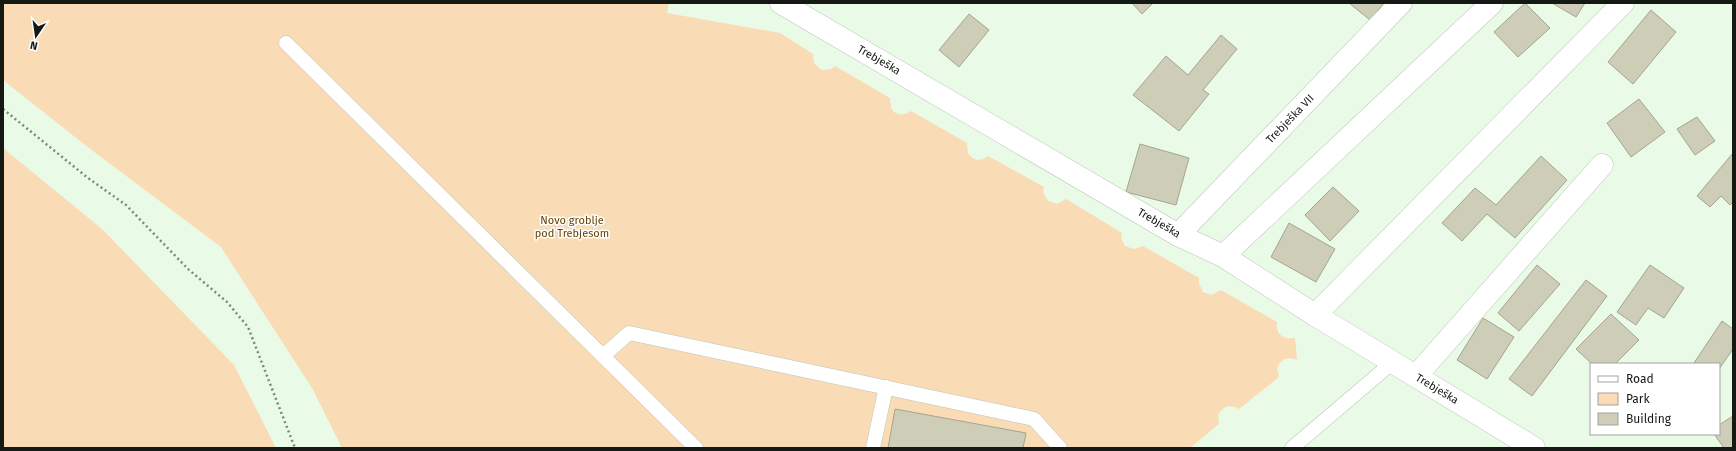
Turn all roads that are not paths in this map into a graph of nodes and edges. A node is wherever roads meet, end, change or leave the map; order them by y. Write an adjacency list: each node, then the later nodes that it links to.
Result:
1 (781, 3): 7 (street, Trebješka)
2 (1401, 3): 7 (street, Trebješka VII)
3 (1492, 3): 8 (street)
4 (1623, 3): 9 (street)
5 (286, 43): 10 (lane)
6 (1602, 165): 12 (street)
7 (1178, 235): 8 (street, Trebješka)
8 (1223, 256): 9 (street, Trebješka)
9 (1315, 315): 11 (street, Trebješka)
10 (603, 356): 13 (lane); 14 (lane)
11 (1393, 362): 12 (street, Trebješka); 17 (lane)
12 (1416, 376): 18 (street, Trebješka)
13 (886, 387): 15 (lane); 16 (lane)
14 (696, 448)
15 (873, 448)
16 (1060, 448)
17 (1292, 448)
18 (1534, 448)

